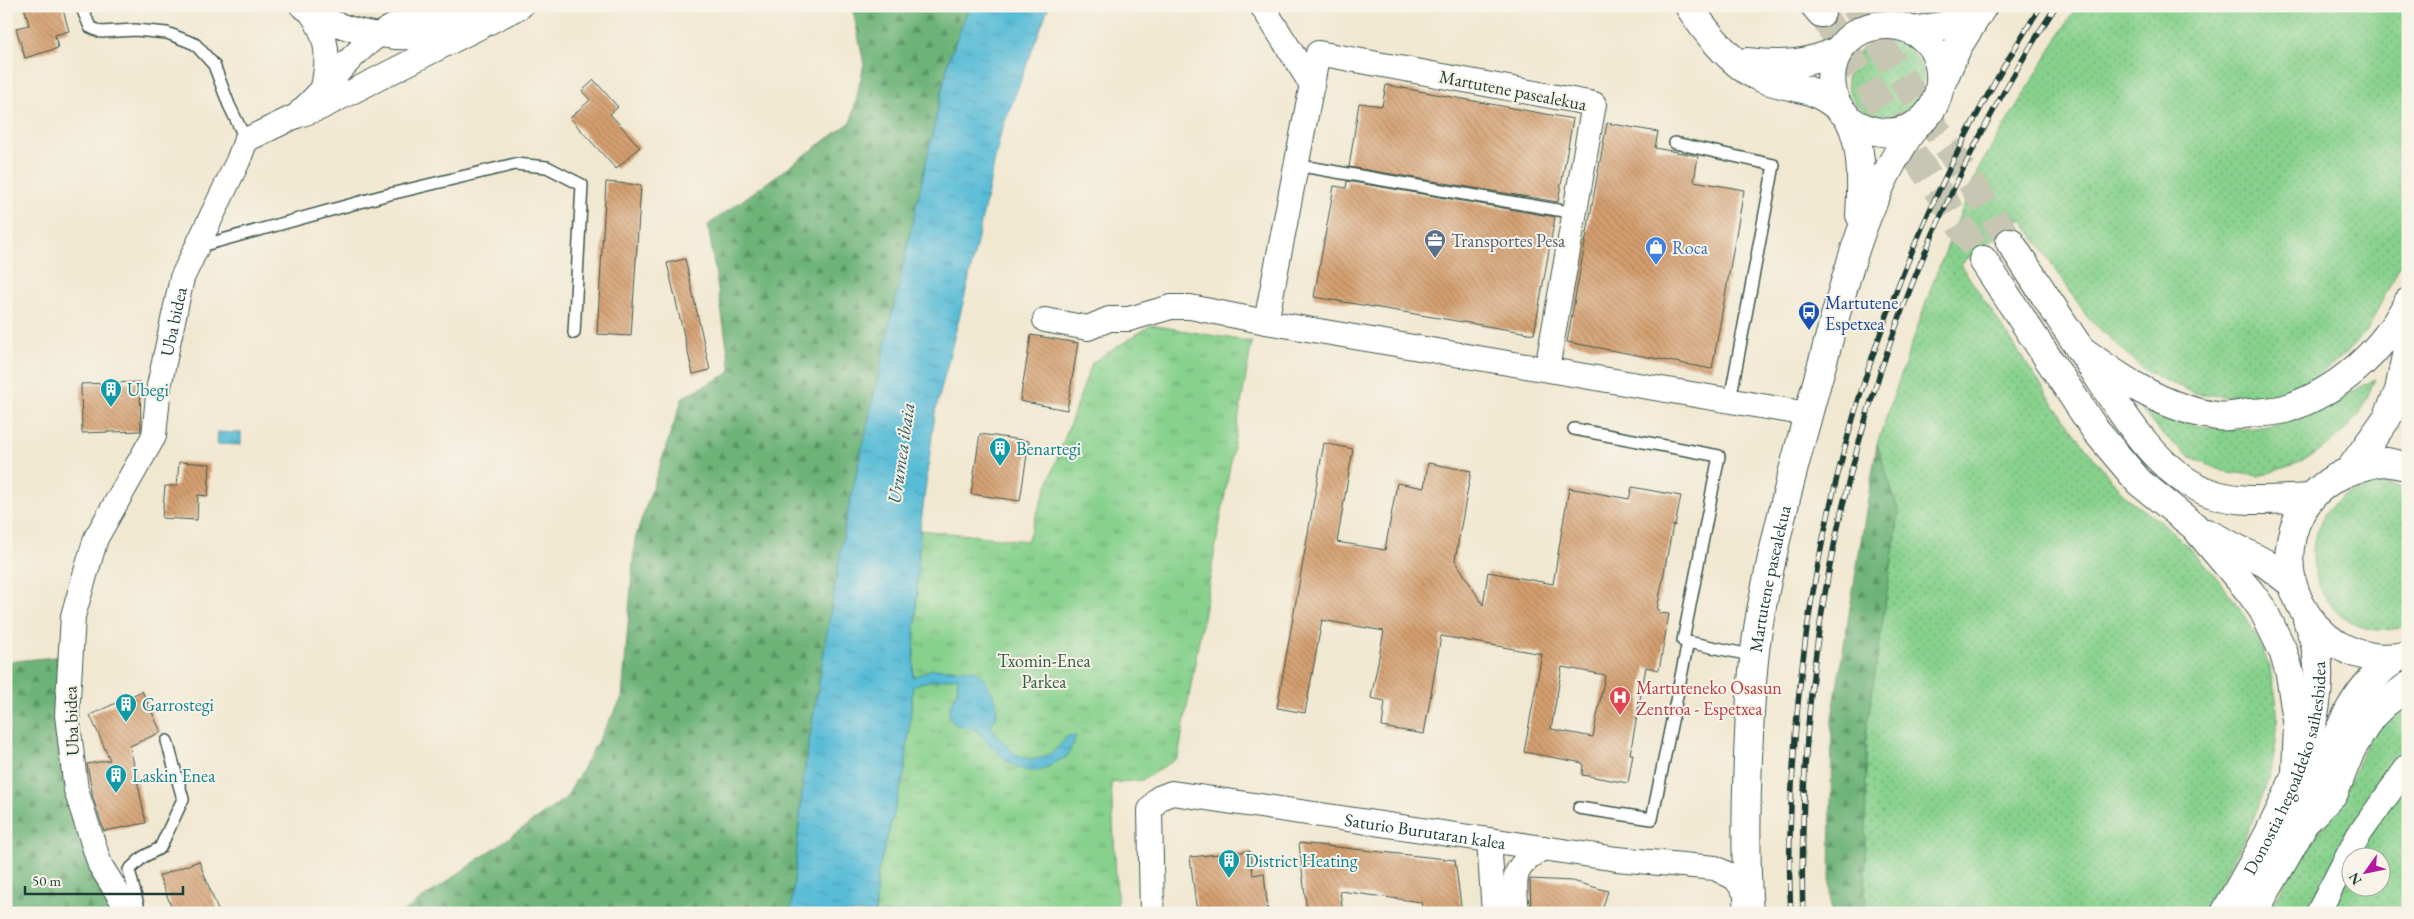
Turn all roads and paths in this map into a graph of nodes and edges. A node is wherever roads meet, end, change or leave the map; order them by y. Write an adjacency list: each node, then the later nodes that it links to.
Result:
1 (81, 6): 19 (lane)
2 (500, 6): 10 (street)
3 (522, 6): 9 (street)
4 (1262, 6): 14 (street)
5 (1689, 6): 12 (main road)
6 (1981, 8): 8 (main road, Martutene pasealekua); 13 (main road, Martutene pasealekua)
7 (306, 9): 10 (street); 15 (street)
8 (1900, 21): 11 (main road, Martutene pasealekua); 13 (main road, Martutene pasealekua)
9 (480, 28): 10 (street); 17 (street)
10 (378, 35): 15 (street)
11 (1839, 50): 12 (main road); 16 (main road, Martutene pasealekua)
12 (1736, 60): 16 (main road)
13 (1941, 84): 18 (main road, Martutene pasealekua)
14 (1312, 85): 21 (street, Martutene pasealekua); 22 (street, Martutene pasealekua)
15 (323, 88): 17 (street)
16 (1845, 115): 18 (main road, Martutene pasealekua); 23 (main road, Martutene pasealekua)
17 (296, 116): 19 (street)
18 (1915, 126): 23 (main road, Martutene pasealekua)
19 (246, 140): 25 (street, Uba bidea)
20 (1675, 143): 34 (lane)
21 (1296, 165): 22 (lane); 29 (street, Martutene pasealekua)
22 (1575, 213): 33 (street, Martutene pasealekua)
23 (1857, 240): 35 (main road, Martutene pasealekua)
24 (2010, 242): 32 (main road)
25 (197, 247): 30 (lane); 57 (street, Uba bidea)
26 (1983, 260): 40 (main road)
27 (2408, 302): 32 (main road)
28 (1045, 320): 29 (street)
29 (1266, 322): 33 (street)
30 (574, 333)
31 (2408, 346): 38 (main road)
32 (2079, 348): 39 (main road)
33 (1547, 370): 34 (street)
34 (1730, 400): 35 (street)
35 (1808, 414): 44 (main road, Martutene pasealekua)
36 (1574, 429): 43 (lane)
37 (2408, 466): 38 (main road)
38 (2348, 471): 39 (main road)
39 (2310, 498): 41 (main road)
40 (2194, 526): 41 (main road); 49 (main road)
41 (2291, 583): 42 (main road)
42 (2307, 617): 45 (main road); 49 (main road, Donostia hegoaldeko saihesbidea)
43 (1688, 642): 44 (lane); 50 (lane)
44 (1755, 656): 53 (main road, Martutene pasealekua)
45 (2402, 656): 51 (main road, Donostia hegoaldeko saihesbidea)
46 (2408, 686): 51 (main road)
47 (167, 741): 58 (lane)
48 (2408, 766): 64 (street)
49 (2296, 772): 62 (main road, Donostia hegoaldeko saihesbidea)
50 (1579, 808)
51 (2303, 824): 63 (main road, Donostia hegoaldeko saihesbidea)
52 (1489, 840): 54 (street, Saturio Burutaran kalea); 59 (street, Saturio Burutaran kalea); 60 (street)
53 (1746, 844): 55 (street); 56 (main road, Martutene pasealekua)
54 (1543, 848): 55 (street, Saturio Burutaran kalea); 61 (street)
55 (1715, 868): 56 (street)
56 (1748, 904)
57 (130, 913)
58 (140, 913)
59 (1152, 913)
60 (1494, 913)
61 (1517, 913)
62 (2224, 913)
63 (2254, 913)
64 (2318, 913)

